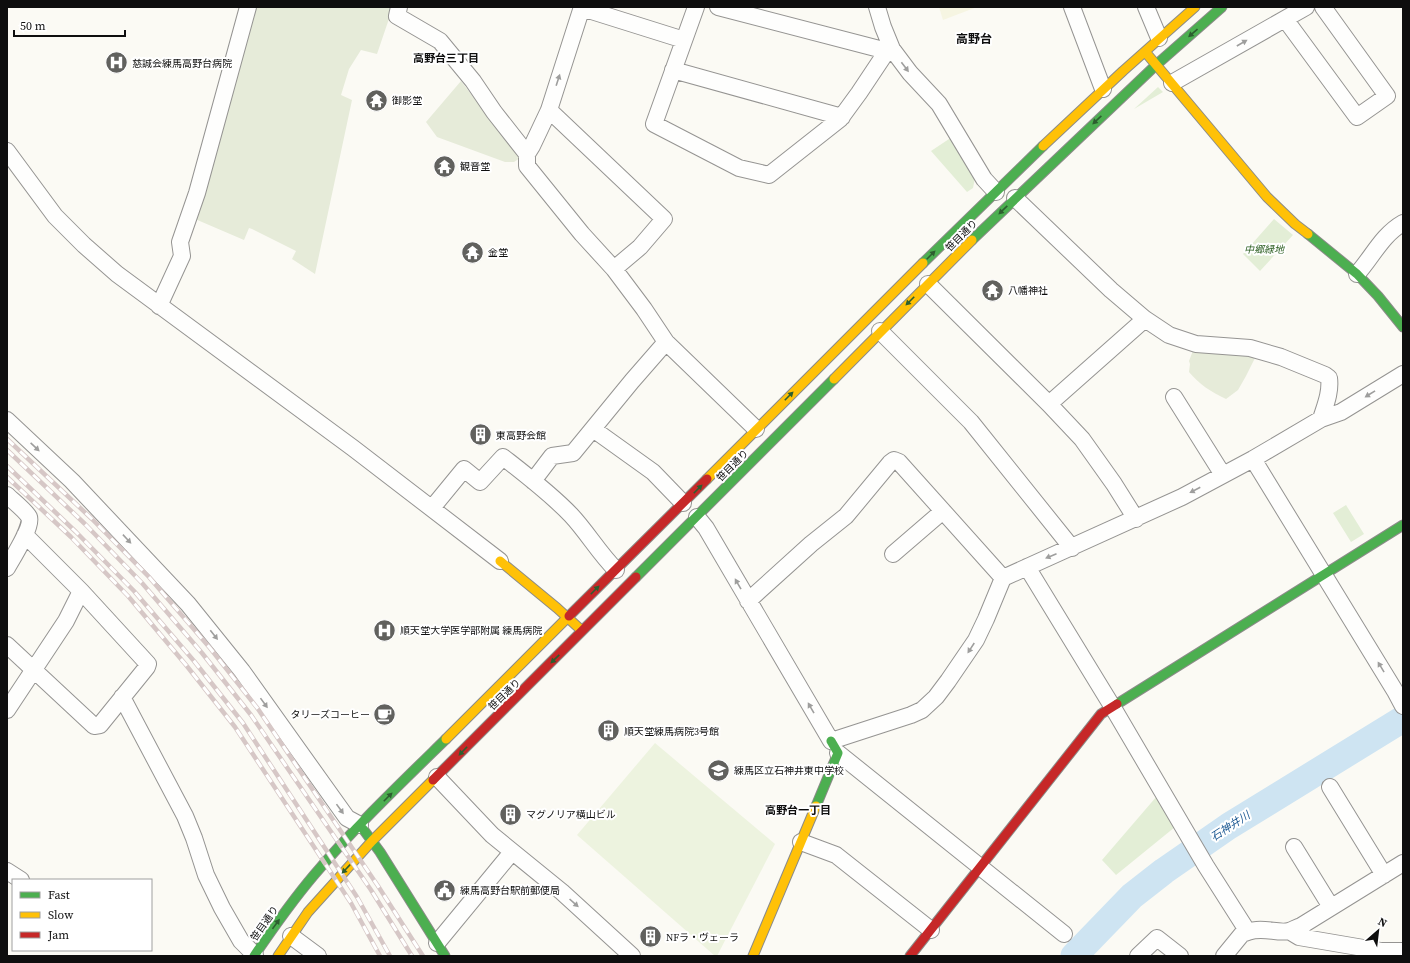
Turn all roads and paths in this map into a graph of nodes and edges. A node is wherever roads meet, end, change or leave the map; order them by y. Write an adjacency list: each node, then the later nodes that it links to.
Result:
1 (248, 7): 32 (street)
2 (399, 7): 25 (street)
3 (696, 7): 15 (street)
4 (718, 7): 16 (street)
5 (877, 7): 16 (street)
6 (1072, 7): 21 (street)
7 (1146, 7): 14 (street)
8 (1195, 7): 14 (main road, 笹目通り)
9 (1222, 7): 18 (main road, 笹目通り, one-way to 18)
10 (1306, 7): 13 (street)
11 (1323, 7): 13 (street)
12 (582, 8): 15 (street); 22 (street, one-way to 12)
13 (1285, 19): 20 (street, one-way to 13)
14 (1159, 38): 17 (main road, 笹目通り)
15 (684, 40): 19 (street)
16 (889, 50): 23 (street); 26 (street, one-way to 26)
17 (1145, 52): 18 (main road); 21 (main road, 笹目通り)
18 (1156, 65): 20 (main road); 27 (main road, 笹目通り, one-way to 27)
19 (673, 70): 23 (street); 23 (street)
20 (1172, 83): 30 (main road)
21 (1103, 89): 26 (main road, 笹目通り)
22 (549, 110): 25 (street); 29 (street)
23 (842, 117)
24 (7, 151): 32 (street)
25 (527, 154): 29 (street)
26 (996, 192): 43 (main road, 笹目通り, one-way to 26)
27 (1015, 198): 31 (main road, 笹目通り, one-way to 31); 33 (street)
28 (1403, 223): 30 (street)
29 (614, 270): 36 (street)
30 (1357, 274): 34 (main road)
31 (928, 284): 35 (main road, 笹目通り, one-way to 35); 39 (street)
32 (159, 306): 49 (street)
33 (1144, 319): 39 (street); 41 (street)
34 (1403, 327)
35 (880, 332): 51 (main road, 笹目通り); 55 (street)
36 (666, 342): 42 (street); 43 (street)
37 (1403, 374): 41 (street, one-way to 41)
38 (1174, 397): 45 (street)
39 (1049, 404): 52 (street)
40 (7, 420): 76 (street, one-way to 76)
41 (1321, 420): 44 (street)
42 (593, 429): 46 (street); 48 (street)
43 (756, 429): 48 (main road, 笹目通り, one-way to 43)
44 (1253, 459): 45 (street); 61 (street)
45 (1223, 475): 52 (street, one-way to 52)
46 (533, 481): 49 (street); 60 (street)
47 (7, 495): 54 (street)
48 (684, 503): 60 (main road, 笹目通り)
49 (432, 508): 57 (street)
50 (943, 511): 56 (street); 62 (street); 64 (street)
51 (697, 517): 64 (street, one-way to 51); 66 (main road, 笹目通り)
52 (1136, 519): 55 (street)
53 (1403, 525): 61 (main road)
54 (25, 535): 59 (street); 63 (street)
55 (1072, 548): 58 (street, one-way to 58)
56 (894, 554)
57 (500, 562): 65 (main road)
58 (1027, 567): 62 (street); 71 (street)
59 (7, 568)
60 (616, 570): 65 (main road, 笹目通り, one-way to 60)
61 (1324, 574): 70 (street, one-way to 61); 71 (main road)
62 (1003, 578): 73 (street, one-way to 73)
63 (81, 591): 68 (street); 69 (street)
64 (748, 601): 73 (street, one-way to 64)
65 (568, 618): 66 (main road); 76 (main road, 笹目通り, one-way to 65)
66 (583, 632): 74 (main road, 笹目通り, one-way to 74)
67 (7, 645): 68 (street)
68 (35, 670): 69 (street); 72 (street)
69 (122, 697): 94 (street)
70 (1401, 704)
71 (1112, 706): 82 (main road); 89 (street)
72 (7, 710)
73 (835, 747): 78 (main road); 82 (street)
74 (437, 777): 77 (main road, 笹目通り); 80 (street)
75 (1330, 787): 84 (street)
76 (360, 825): 77 (main road); 94 (main road, 笹目通り, one-way to 76)
77 (372, 841): 91 (main road, 笹目通り, one-way to 91); 92 (main road)
78 (801, 842): 87 (street); 99 (main road)
79 (1294, 847): 86 (street)
80 (512, 852): 92 (street); 98 (street, one-way to 98)
81 (1403, 863): 84 (street)
82 (981, 867): 87 (main road); 90 (street)
83 (7, 871): 85 (street)
84 (1384, 875): 86 (street)
85 (19, 879)
86 (1331, 907): 88 (street)
87 (931, 930): 100 (main road)
88 (1289, 931): 89 (street); 93 (street)
89 (1248, 932): 95 (street)
90 (1064, 934)
91 (291, 936): 96 (main road, 笹目通り); 97 (street)
92 (441, 950)
93 (1403, 951)
94 (255, 955)
95 (1228, 955)
96 (278, 956)
97 (318, 956)
98 (632, 956)
99 (753, 956)
100 (910, 956)
101 (1138, 956): 102 (street)
102 (1180, 956)

